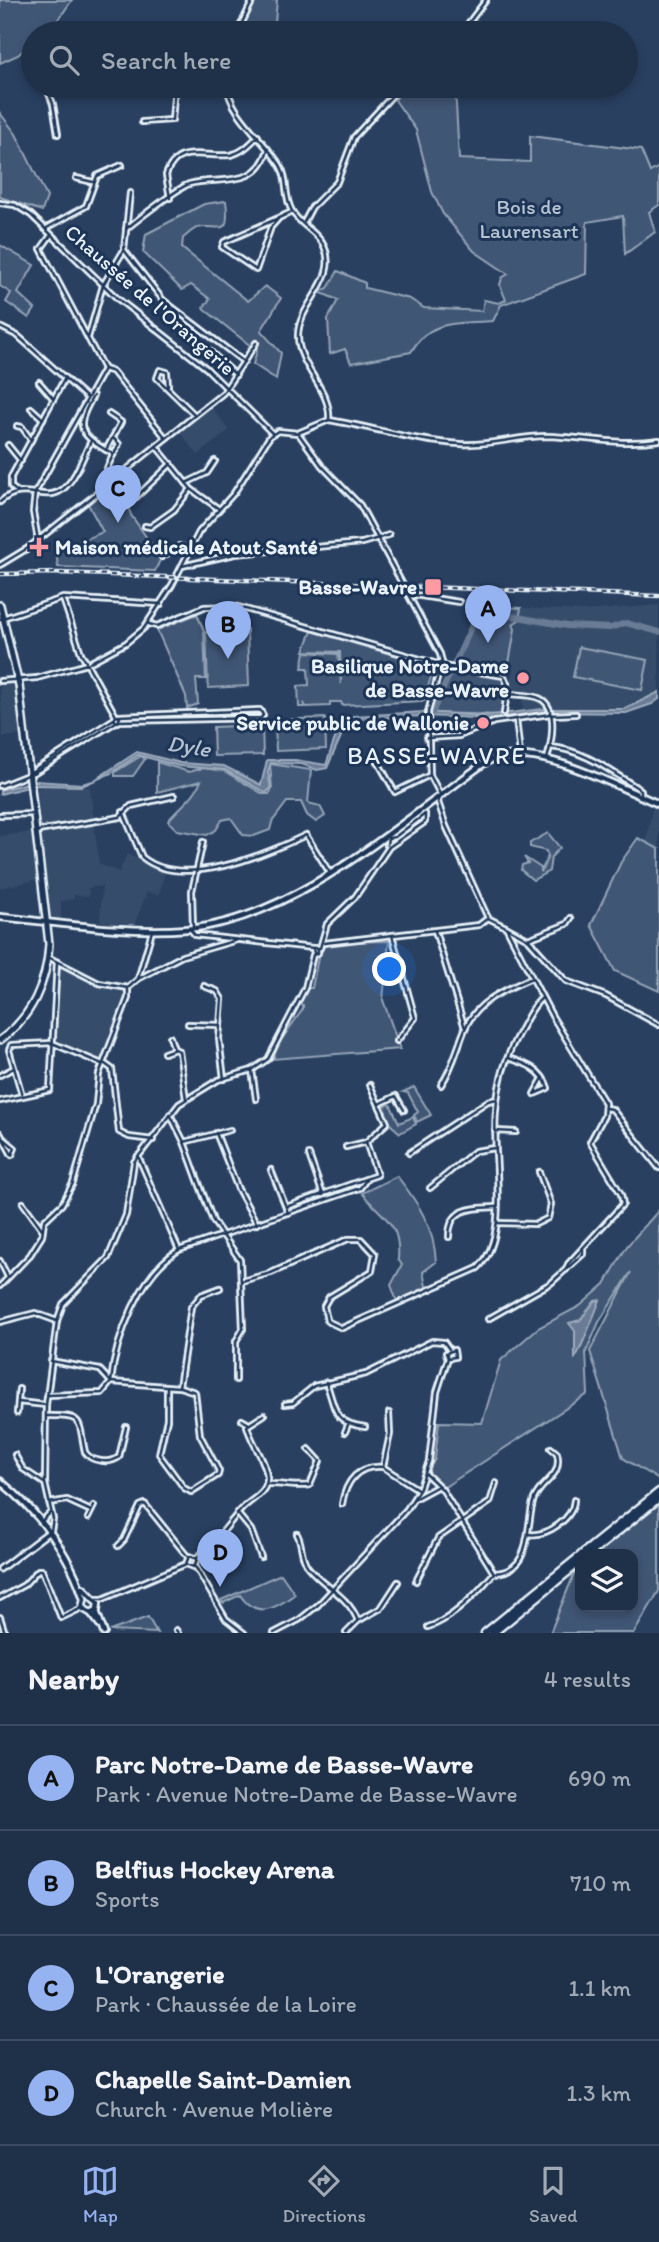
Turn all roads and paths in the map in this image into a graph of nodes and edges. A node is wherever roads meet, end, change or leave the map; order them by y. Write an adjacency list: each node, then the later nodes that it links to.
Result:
1 (253, 0): 3 (street)
2 (486, 0): 4 (street)
3 (243, 21)
4 (470, 21)
5 (51, 98): 10 (street)
6 (174, 98): 9 (street)
7 (230, 98): 11 (street)
8 (390, 98): 21 (street)
9 (142, 122)
10 (58, 134)
11 (258, 136): 12 (street); 17 (street)
12 (268, 149): 17 (street); 19 (street)
13 (122, 165): 15 (street)
14 (76, 178): 15 (street)
15 (93, 182): 22 (street)
16 (130, 193): 23 (street)
17 (170, 198): 23 (street)
18 (0, 202): 22 (street, Chaussée de l'Orangerie)
19 (292, 212): 20 (street); 21 (street)
20 (279, 218): 20 (street)
21 (304, 222): 48 (street)
22 (45, 229): 24 (street, Chaussée de l'Orangerie)
23 (126, 229): 25 (street)
24 (51, 235): 26 (street, Chaussée de l'Orangerie); 28 (street)
25 (124, 250): 26 (street); 31 (street)
26 (103, 285): 28 (street); 37 (street, Chaussée de l'Orangerie)
27 (0, 327): 34 (street)
28 (88, 338): 32 (street)
29 (256, 343): 31 (street)
30 (203, 345): 33 (street)
31 (244, 362): 33 (street)
32 (104, 369): 40 (street); 53 (street)
33 (236, 374): 37 (street)
34 (65, 379): 39 (street); 40 (street)
35 (39, 382): 39 (street)
36 (168, 386): 36 (street); 46 (street)
37 (227, 388): 46 (street); 50 (street, Chaussée de l'Orangerie)
38 (93, 396): 41 (street)
39 (53, 398): 47 (street)
40 (85, 399): 41 (street); 43 (street)
41 (88, 404): 44 (street)
42 (31, 408): 47 (street)
43 (80, 408): 44 (street); 68 (street)
44 (85, 410): 56 (street)
45 (108, 414): 52 (street)
46 (195, 415): 53 (street)
47 (43, 419): 55 (street)
48 (329, 420): 51 (street); 54 (street)
49 (17, 426): 55 (street)
50 (272, 433): 51 (street); 71 (street)
51 (298, 433): 75 (street)
52 (113, 438): 59 (street); 60 (street)
53 (166, 438): 58 (street)
54 (659, 440)
55 (32, 441): 61 (street)
56 (91, 441): 59 (street); 68 (street)
57 (8, 444): 61 (street)
58 (156, 446): 63 (street); 64 (street)
59 (106, 450): 60 (street)
60 (114, 454): 64 (street)
61 (21, 461): 67 (street)
62 (215, 461): 65 (street)
63 (171, 464): 65 (street); 70 (street)
64 (115, 480): 74 (street)
65 (186, 483): 66 (street)
66 (191, 489): 71 (street); 72 (street)
67 (18, 492): 68 (street); 69 (street)
68 (34, 493): 74 (street)
69 (0, 502)
70 (131, 502)
71 (219, 509): 76 (street)
72 (145, 526)
73 (389, 535): 75 (street)
74 (38, 540): 78 (street)
75 (377, 540): 79 (street); 80 (street)
76 (190, 549): 77 (street); 79 (street)
77 (162, 557)
78 (0, 565)
79 (182, 566): 83 (street)
80 (408, 594): 82 (street); 88 (street)
81 (63, 598): 83 (street); 85 (street); 87 (street)
82 (459, 602)
83 (161, 604): 86 (street)
84 (0, 605): 85 (main road)
85 (2, 619): 89 (main road)
86 (148, 624): 87 (street); 88 (street)
87 (86, 664): 89 (street); 96 (street)
88 (441, 665): 91 (street); 99 (street)
89 (18, 680): 90 (street); 105 (main road)
90 (0, 681)
91 (507, 694): 92 (street); 94 (street)
92 (503, 713)
93 (178, 714): 96 (street); 98 (street); 98 (street)
94 (550, 714): 95 (street); 97 (street); 100 (street)
95 (576, 714)
96 (117, 719): 98 (street); 105 (street)
97 (516, 719): 99 (street); 101 (street)
98 (178, 720)
99 (427, 738): 104 (street)
100 (550, 747): 102 (street); 109 (street)
101 (520, 754): 102 (main road); 107 (main road)
102 (547, 760): 109 (main road)
103 (379, 762): 104 (street)
104 (430, 775): 107 (street)
105 (30, 776): 106 (street); 112 (main road)
106 (0, 786)
107 (440, 794): 115 (main road); 121 (street)
108 (174, 796): 111 (street)
109 (641, 796): 110 (main road)
110 (659, 804)
111 (123, 812): 114 (street); 118 (street)
112 (34, 814): 113 (street); 114 (main road)
113 (0, 815)
114 (36, 831): 123 (main road)
115 (381, 837): 117 (street); 119 (main road)
116 (204, 842): 118 (street)
117 (388, 846): 117 (street); 131 (street)
118 (197, 869): 119 (street); 125 (street)
119 (330, 873): 125 (main road)
120 (0, 917): 123 (main road)
121 (488, 918): 124 (street); 127 (street)
122 (571, 918): 129 (street)
123 (47, 922): 126 (main road); 133 (main road)
124 (506, 927): 129 (street); 136 (street)
125 (191, 928): 126 (main road); 130 (street)
126 (152, 930): 135 (street)
127 (435, 930): 128 (street); 140 (street)
128 (392, 935): 131 (street); 148 (street)
129 (527, 939): 144 (street)
130 (237, 940): 132 (street); 135 (street)
131 (322, 944): 132 (street)
132 (316, 950): 155 (street)
133 (48, 957): 134 (street); 147 (main road)
134 (57, 962): 138 (street); 149 (street)
135 (138, 978): 138 (street)
136 (532, 978): 139 (street); 141 (street)
137 (204, 986): 143 (street)
138 (128, 988): 153 (street)
139 (542, 998): 152 (street); 167 (street)
140 (461, 1015): 141 (street); 145 (street)
141 (472, 1019): 145 (street)
142 (188, 1024): 143 (street)
143 (220, 1025): 158 (street)
144 (659, 1025)
145 (465, 1028): 160 (street)
146 (170, 1037): 150 (street)
147 (0, 1040)
148 (397, 1041)
149 (52, 1043): 153 (street); 154 (street); 161 (street)
150 (174, 1049): 151 (street); 162 (street)
151 (164, 1053)
152 (508, 1058): 157 (street); 164 (street)
153 (104, 1064): 176 (street); 196 (street)
154 (14, 1068): 156 (street); 161 (street)
155 (252, 1070): 158 (street); 163 (street)
156 (0, 1075)
157 (543, 1078): 157 (street)
158 (224, 1079): 162 (street)
159 (370, 1085): 166 (street)
160 (442, 1085)
161 (22, 1095): 165 (street)
162 (186, 1099): 169 (street)
163 (257, 1099)
164 (497, 1099): 171 (street); 181 (street)
165 (0, 1101)
166 (379, 1104): 168 (street); 178 (street)
167 (605, 1108): 184 (street); 205 (street)
168 (404, 1110)
169 (170, 1114): 176 (street); 177 (street)
170 (230, 1129): 174 (street)
171 (495, 1132): 172 (street); 180 (street)
172 (516, 1132)
173 (0, 1133): 175 (street)
174 (216, 1133): 177 (street); 195 (street)
175 (3, 1138): 175 (street)
176 (153, 1140): 183 (street)
177 (184, 1142): 197 (street)
178 (366, 1142): 179 (street); 187 (street)
179 (346, 1147)
180 (495, 1148): 188 (street); 192 (street)
181 (409, 1153)
182 (309, 1155): 189 (street)
183 (138, 1156): 199 (street); 206 (street)
184 (659, 1168)
185 (271, 1170): 191 (street)
186 (539, 1172): 194 (street)
187 (366, 1180): 189 (street); 189 (street)
188 (430, 1188)
189 (324, 1197): 191 (street); 193 (street)
190 (23, 1203): 196 (street)
191 (286, 1207): 193 (street)
192 (496, 1207): 194 (street); 198 (street)
193 (288, 1213): 195 (street)
194 (497, 1223): 202 (street)
195 (257, 1224): 197 (street)
196 (42, 1229): 201 (street)
197 (222, 1235): 199 (street); 202 (street)
198 (449, 1237)
199 (179, 1250): 212 (street)
200 (0, 1261): 201 (street)
201 (8, 1277): 203 (street)
202 (242, 1282): 211 (street)
203 (0, 1286)
204 (220, 1288): 215 (street)
205 (488, 1319)
206 (57, 1321): 207 (street); 210 (street)
207 (0, 1322)
208 (449, 1349): 209 (street); 209 (street); 213 (street)
209 (447, 1358): 235 (street)
210 (51, 1361): 212 (street); 217 (street)
211 (236, 1380)
212 (111, 1382): 214 (street); 217 (street)
213 (326, 1382): 219 (street); 227 (street)
214 (167, 1387): 215 (street); 215 (street)
215 (179, 1387)
216 (19, 1389): 218 (street)
217 (48, 1395): 220 (street)
218 (18, 1402): 220 (street); 221 (street)
219 (285, 1404)
220 (47, 1405): 224 (street)
221 (17, 1413)
222 (389, 1413): 234 (street)
223 (264, 1415): 226 (street)
224 (46, 1416): 228 (street); 237 (street)
225 (242, 1420): 226 (street)
226 (249, 1424): 239 (street)
227 (348, 1425): 229 (street); 230 (street)
228 (126, 1427)
229 (365, 1427)
230 (345, 1432)
231 (551, 1448): 257 (street)
232 (309, 1449): 239 (street)
233 (15, 1455): 237 (street)
234 (383, 1467): 241 (street); 247 (street)
235 (426, 1474): 240 (street); 241 (street)
236 (0, 1481): 253 (main road)
237 (45, 1483): 246 (street)
238 (496, 1483): 254 (street)
239 (267, 1484): 251 (street)
240 (439, 1485): 244 (street); 254 (street)
241 (419, 1490): 244 (street)
242 (659, 1492): 259 (highway)
243 (659, 1498): 260 (highway)
244 (414, 1499): 273 (street)
245 (574, 1500): 257 (street)
246 (49, 1503): 249 (street); 250 (street)
247 (342, 1504)
248 (94, 1506): 249 (street)
249 (91, 1511): 252 (street)
250 (51, 1512): 253 (street); 255 (street)
251 (237, 1513): 262 (street); 263 (street)
252 (88, 1518)
253 (42, 1521): 255 (main road)
254 (462, 1521): 269 (street); 270 (street)
255 (50, 1531): 268 (street); 272 (main road)
256 (297, 1534): 273 (street)
257 (528, 1534): 269 (street)
258 (118, 1546): 261 (street)
259 (588, 1549)
260 (596, 1549)
261 (188, 1557): 263 (street); 265 (street)
262 (261, 1557)
263 (196, 1558): 266 (street)
264 (575, 1560): 288 (highway)
265 (186, 1564): 266 (street); 276 (street)
266 (195, 1566): 282 (street)
267 (575, 1566): 289 (highway)
268 (0, 1569)
269 (494, 1573): 281 (street)
270 (416, 1581)
271 (398, 1582): 280 (street)
272 (80, 1585): 275 (main road); 276 (main road)
273 (332, 1588): 280 (street); 286 (street)
274 (0, 1598): 277 (street)
275 (84, 1598): 276 (main road); 277 (main road)
276 (97, 1600): 278 (main road)
277 (80, 1609): 278 (main road)
278 (94, 1612): 284 (main road)
279 (0, 1617): 283 (street)
280 (358, 1621): 287 (street)
281 (428, 1627)
282 (235, 1631): 285 (street)
283 (5, 1633)
284 (104, 1633)
285 (244, 1633)
286 (274, 1633)
287 (346, 1633)
288 (485, 1633)
289 (494, 1633)

